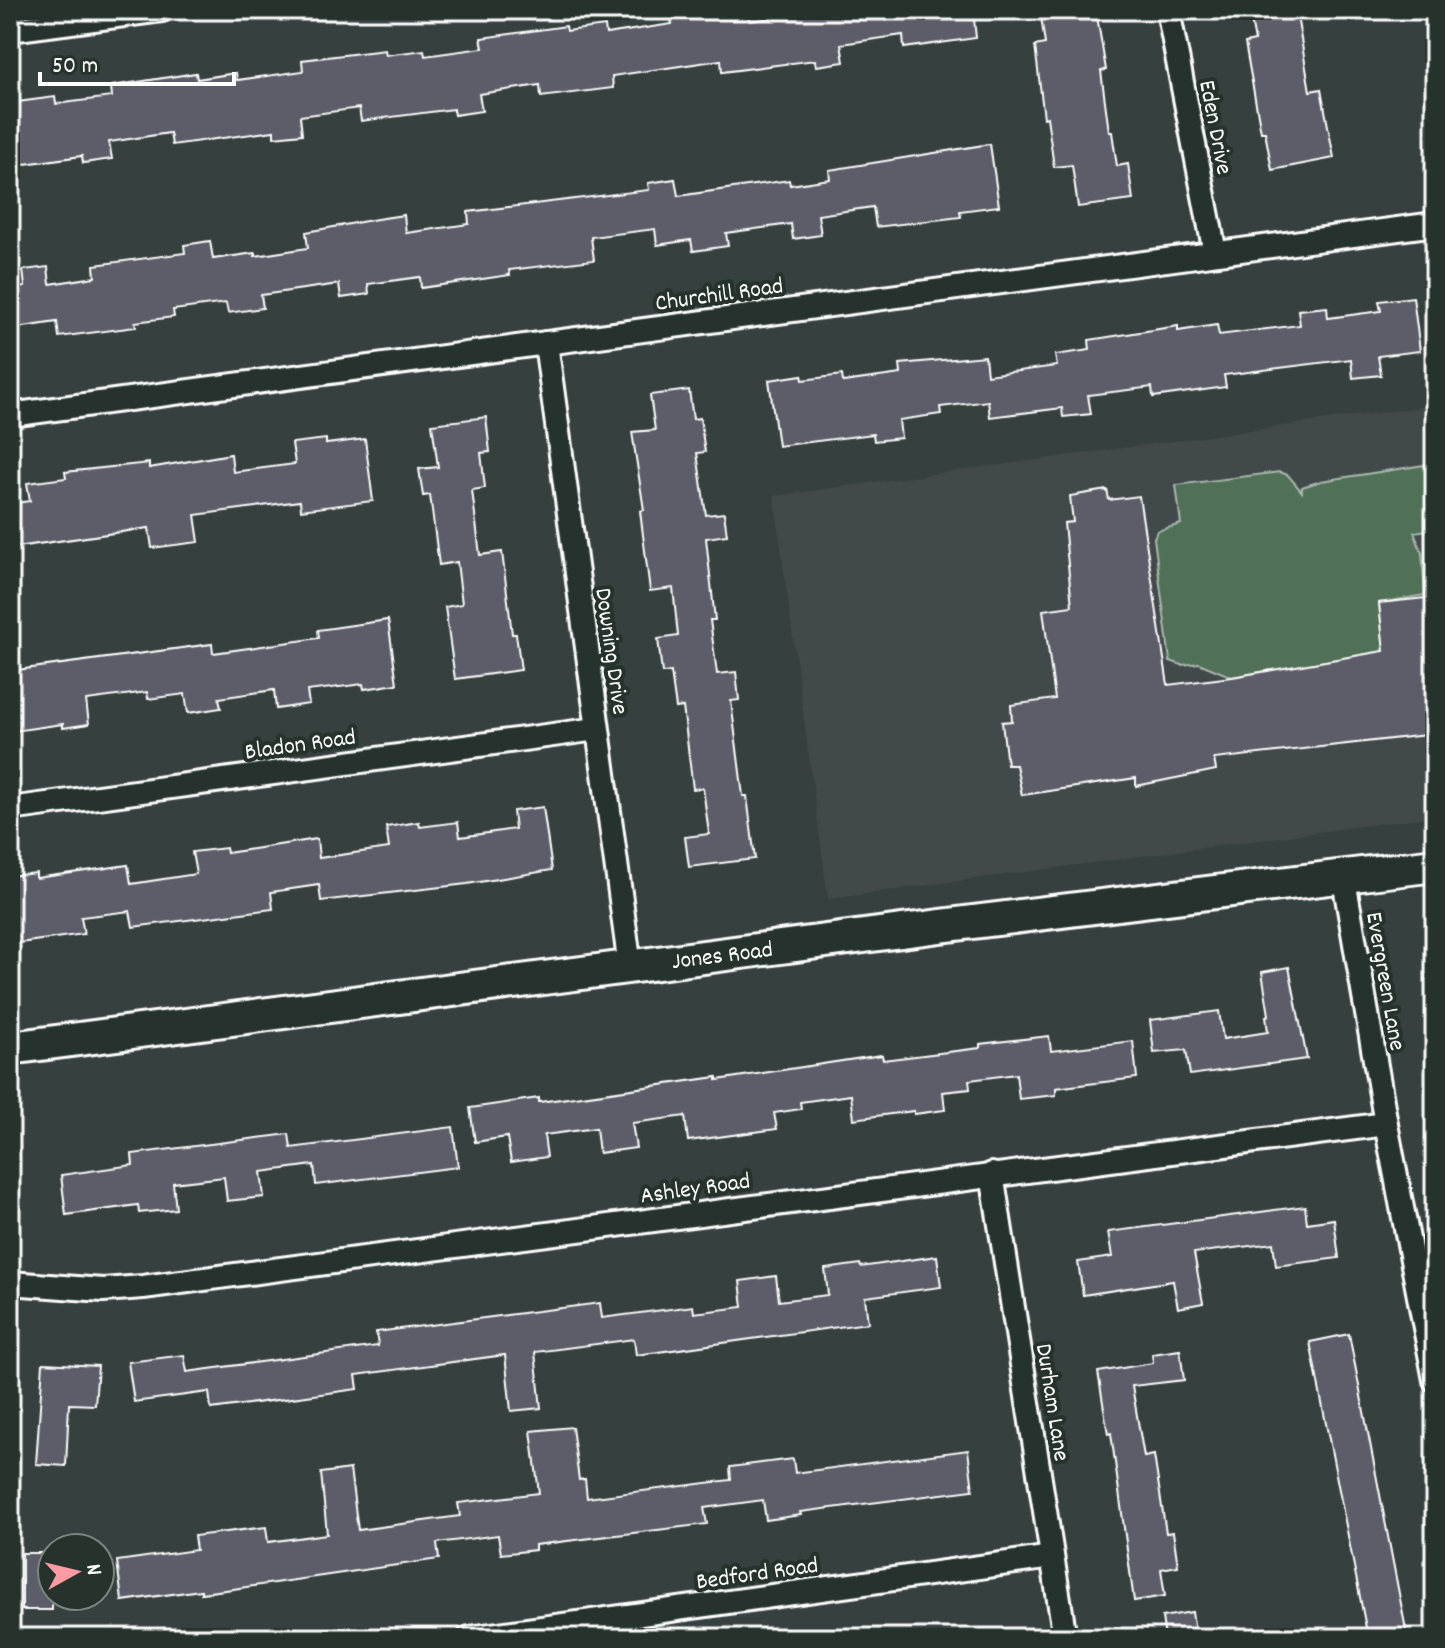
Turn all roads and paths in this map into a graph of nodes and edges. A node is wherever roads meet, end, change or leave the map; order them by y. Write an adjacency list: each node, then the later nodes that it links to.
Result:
1 (162, 10): 3 (street)
2 (1168, 10): 5 (street, Eden Drive)
3 (10, 30)
4 (1435, 224): 5 (street, Churchill Road)
5 (1215, 253): 6 (street, Churchill Road)
6 (546, 343): 7 (street, Churchill Road); 8 (street, Downing Drive)
7 (10, 415)
8 (597, 729): 9 (street, Bladon Road); 12 (street, Downing Drive)
9 (10, 809)
10 (1435, 865): 11 (street, Jones Road)
11 (1343, 874): 12 (street, Jones Road); 14 (street, Evergreen Lane)
12 (630, 967): 13 (street, Jones Road)
13 (10, 1048)
14 (1386, 1124): 15 (street, Ashley Road); 17 (street, Evergreen Lane)
15 (992, 1174): 16 (street, Ashley Road); 18 (street, Durham Lane)
16 (10, 1283)
17 (1435, 1380)
18 (1052, 1557): 19 (street, Bedford Road); 20 (street, Durham Lane)
19 (469, 1638)
20 (1065, 1638)

